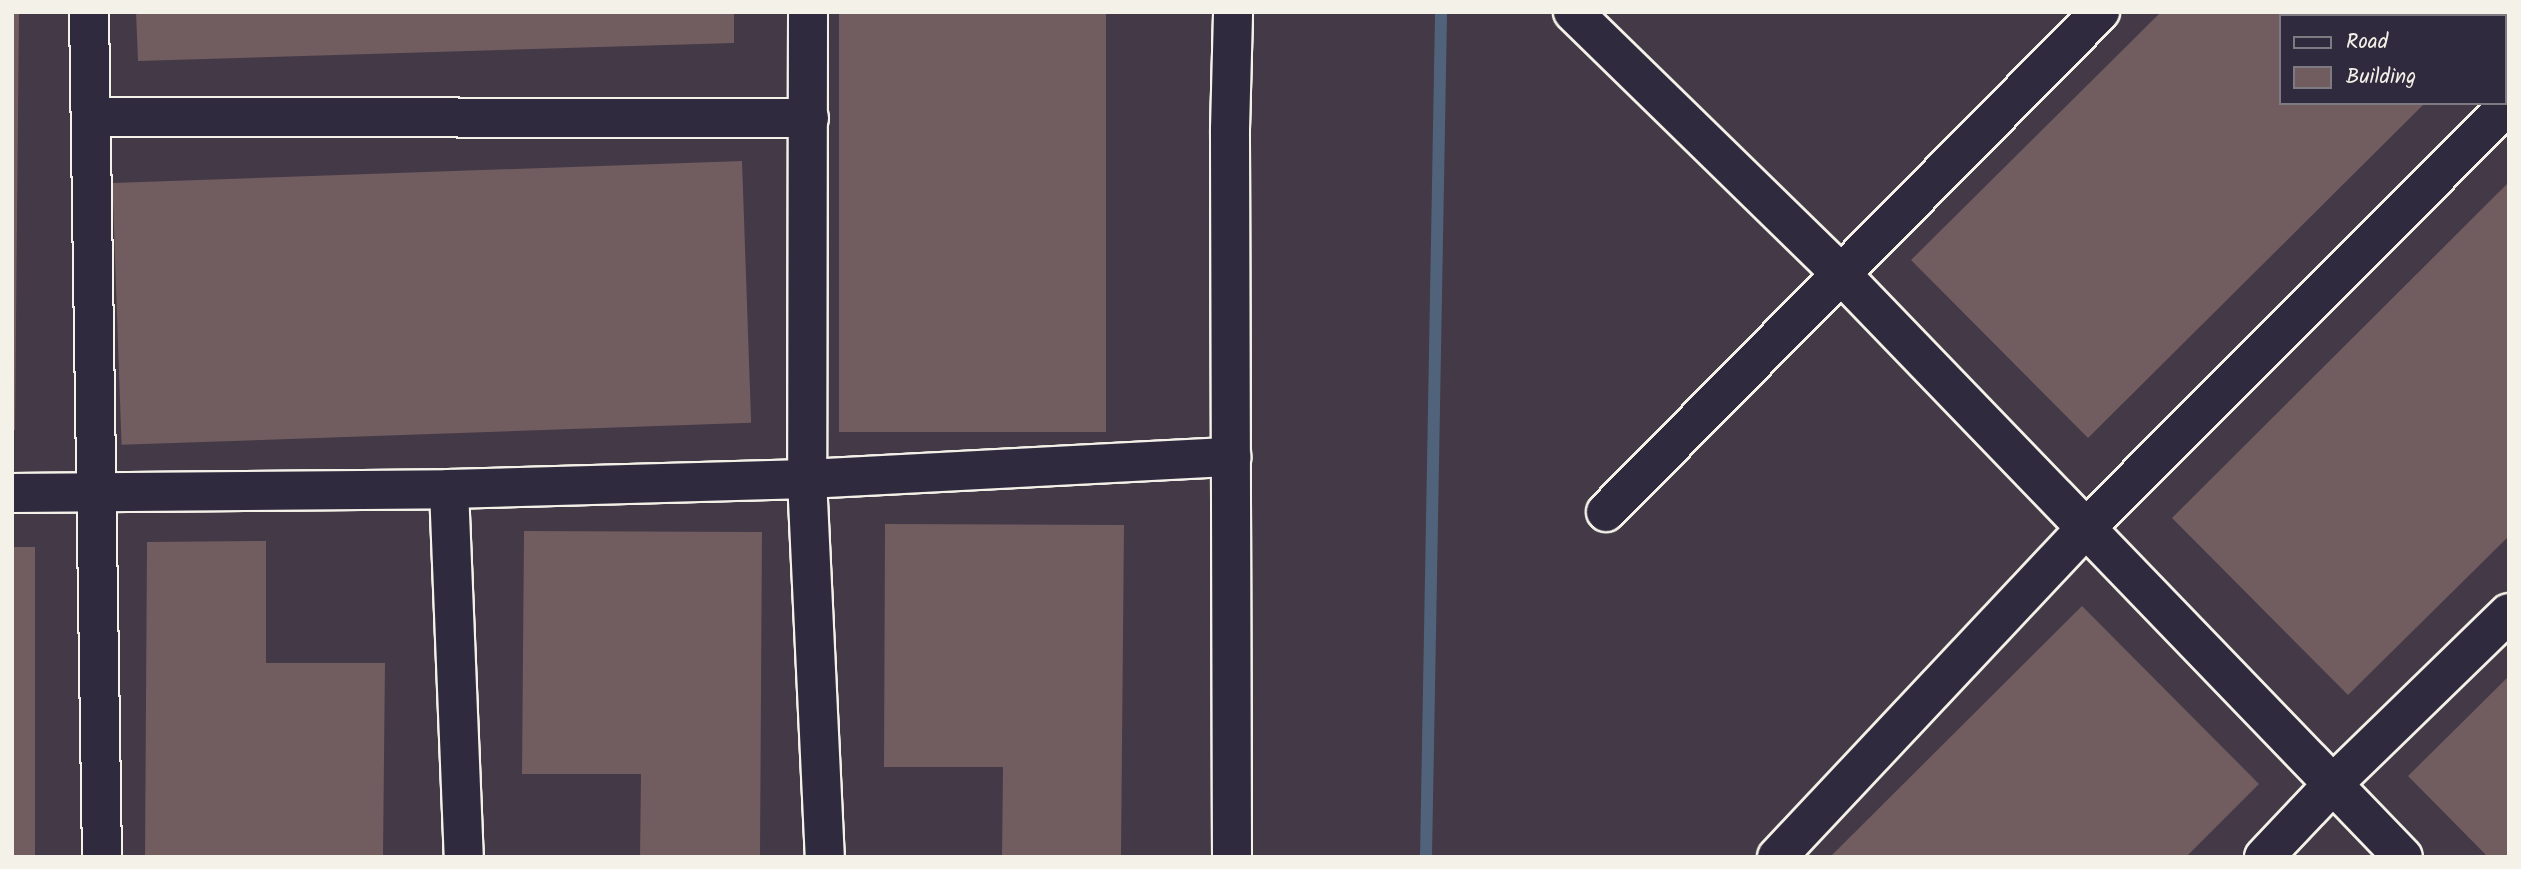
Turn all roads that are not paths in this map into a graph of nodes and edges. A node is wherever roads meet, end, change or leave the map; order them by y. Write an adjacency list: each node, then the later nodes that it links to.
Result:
1 (89, 12): 7 (street)
2 (807, 12): 8 (street)
3 (1233, 12): 10 (street)
4 (2100, 12): 9 (street)
5 (1584, 16): 9 (street)
6 (2504, 105): 16 (street)
7 (90, 117): 8 (street); 13 (street)
8 (809, 118): 11 (street)
9 (1840, 273): 15 (street); 16 (street)
10 (1230, 457): 11 (street); 22 (street)
11 (807, 478): 12 (street); 21 (street)
12 (449, 489): 13 (street); 20 (street)
13 (96, 491): 14 (street); 19 (street)
14 (12, 493)
15 (1606, 512)
16 (2087, 527): 18 (street); 23 (street)
17 (2509, 613): 18 (street)
18 (2333, 784): 24 (street); 25 (street)
19 (102, 857)
20 (464, 857)
21 (825, 857)
22 (1232, 857)
23 (1777, 857)
24 (2264, 857)
25 (2403, 857)

